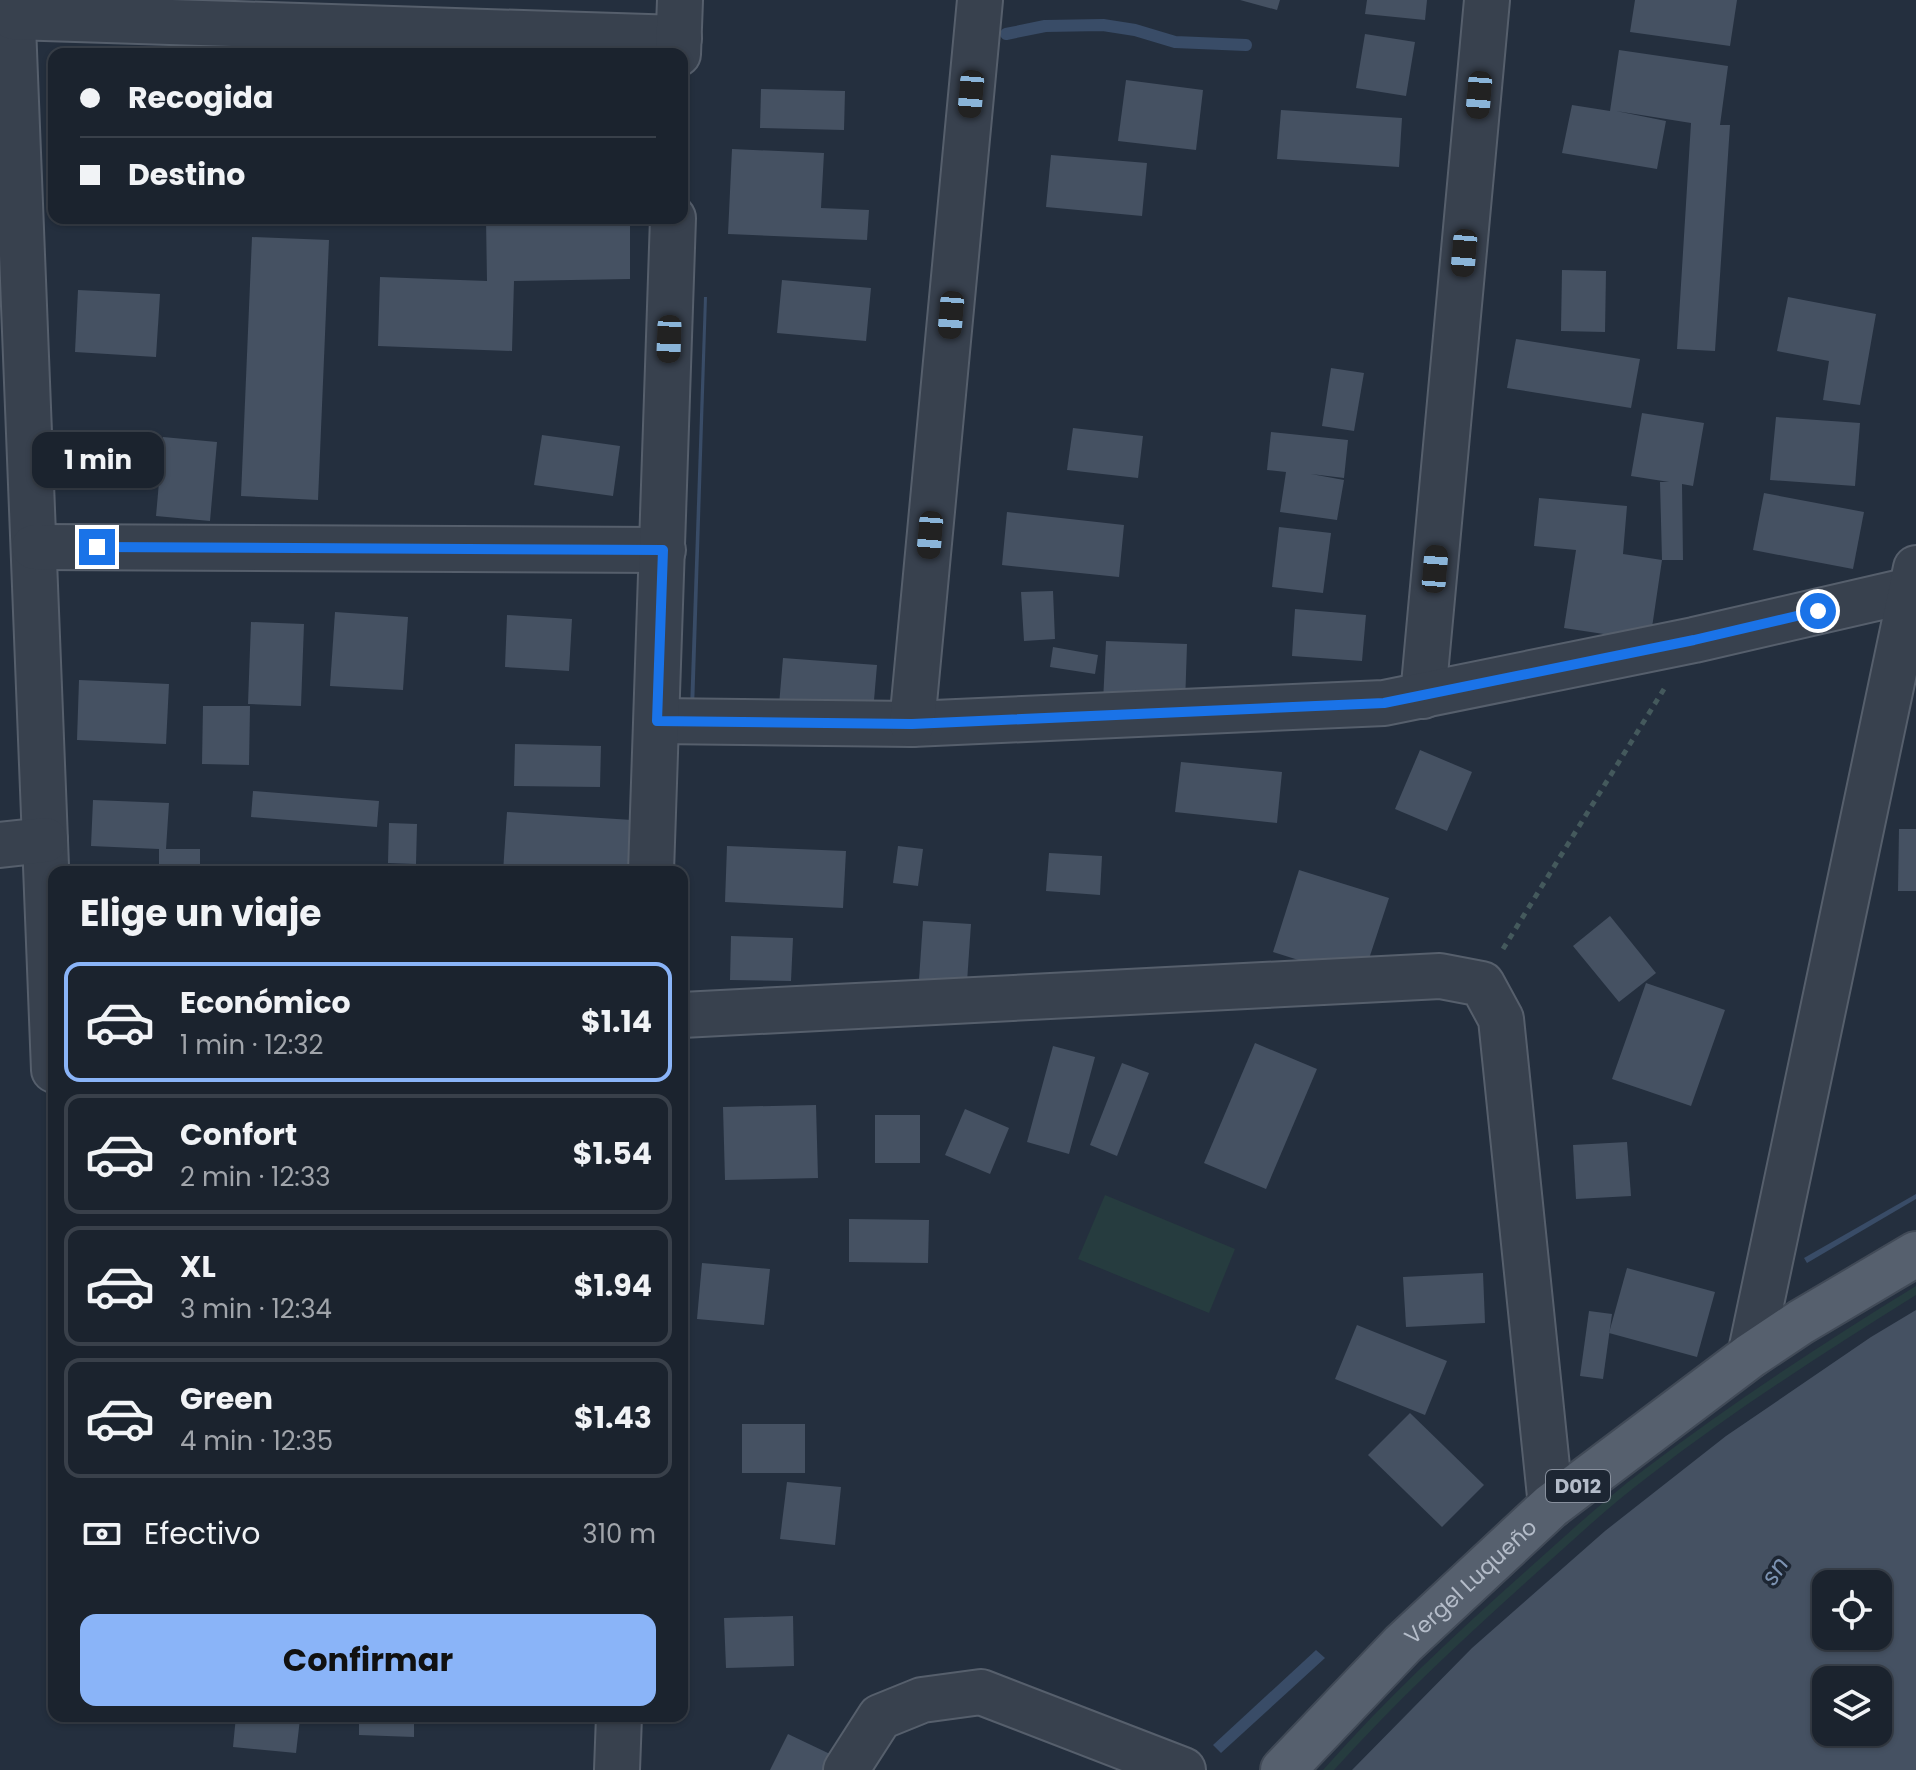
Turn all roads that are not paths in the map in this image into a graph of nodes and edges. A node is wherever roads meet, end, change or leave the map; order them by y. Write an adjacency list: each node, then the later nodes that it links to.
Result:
1 (980, 0): 12 (street)
2 (1487, 0): 10 (street)
3 (13, 8): 4 (street); 5 (street)
4 (679, 31)
5 (9, 155): 7 (street)
6 (673, 224): 8 (street)
7 (34, 547): 8 (street); 13 (street)
8 (663, 550): 11 (street)
9 (1914, 579): 10 (street); 19 (street)
10 (1423, 696): 12 (street)
11 (657, 721): 12 (street); 15 (street)
12 (912, 724)
13 (45, 840): 14 (street); 16 (street)
14 (0, 845)
15 (651, 866)
16 (48, 910)
17 (688, 1015): 20 (street)
18 (1916, 1254): 19 (main road, Vergel Luqueño / D012)
19 (1750, 1356): 20 (main road, Vergel Luqueño / D012)
20 (1551, 1506): 25 (main road, Vergel Luqueño / D012)
21 (619, 1722): 22 (street)
22 (617, 1770)
23 (846, 1770): 24 (street)
24 (1183, 1770)
25 (1283, 1770)

